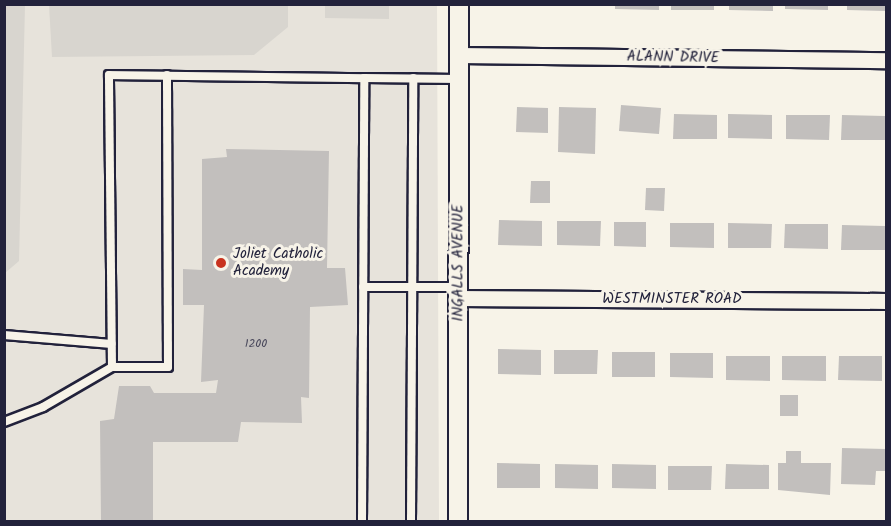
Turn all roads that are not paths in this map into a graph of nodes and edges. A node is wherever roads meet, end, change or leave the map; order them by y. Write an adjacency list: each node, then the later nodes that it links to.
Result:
1 (459, 4): 2 (street, INGALLS AVENUE)
2 (459, 55): 3 (street, ALANN DRIVE); 7 (street, INGALLS AVENUE)
3 (886, 60)
4 (166, 75): 5 (lane); 13 (lane); 14 (lane)
5 (364, 78): 6 (lane); 8 (lane)
6 (413, 78): 7 (lane); 9 (lane)
7 (459, 79): 10 (street, INGALLS AVENUE)
8 (363, 287): 9 (lane); 16 (lane)
9 (412, 287): 10 (lane); 17 (lane)
10 (458, 293): 11 (street, WESTMINSTER ROAD); 18 (street, INGALLS AVENUE)
11 (886, 301)
12 (4, 335): 13 (lane)
13 (112, 344): 14 (lane)
14 (112, 367): 15 (lane)
15 (4, 422)
16 (362, 522)
17 (411, 522)
18 (458, 522)

